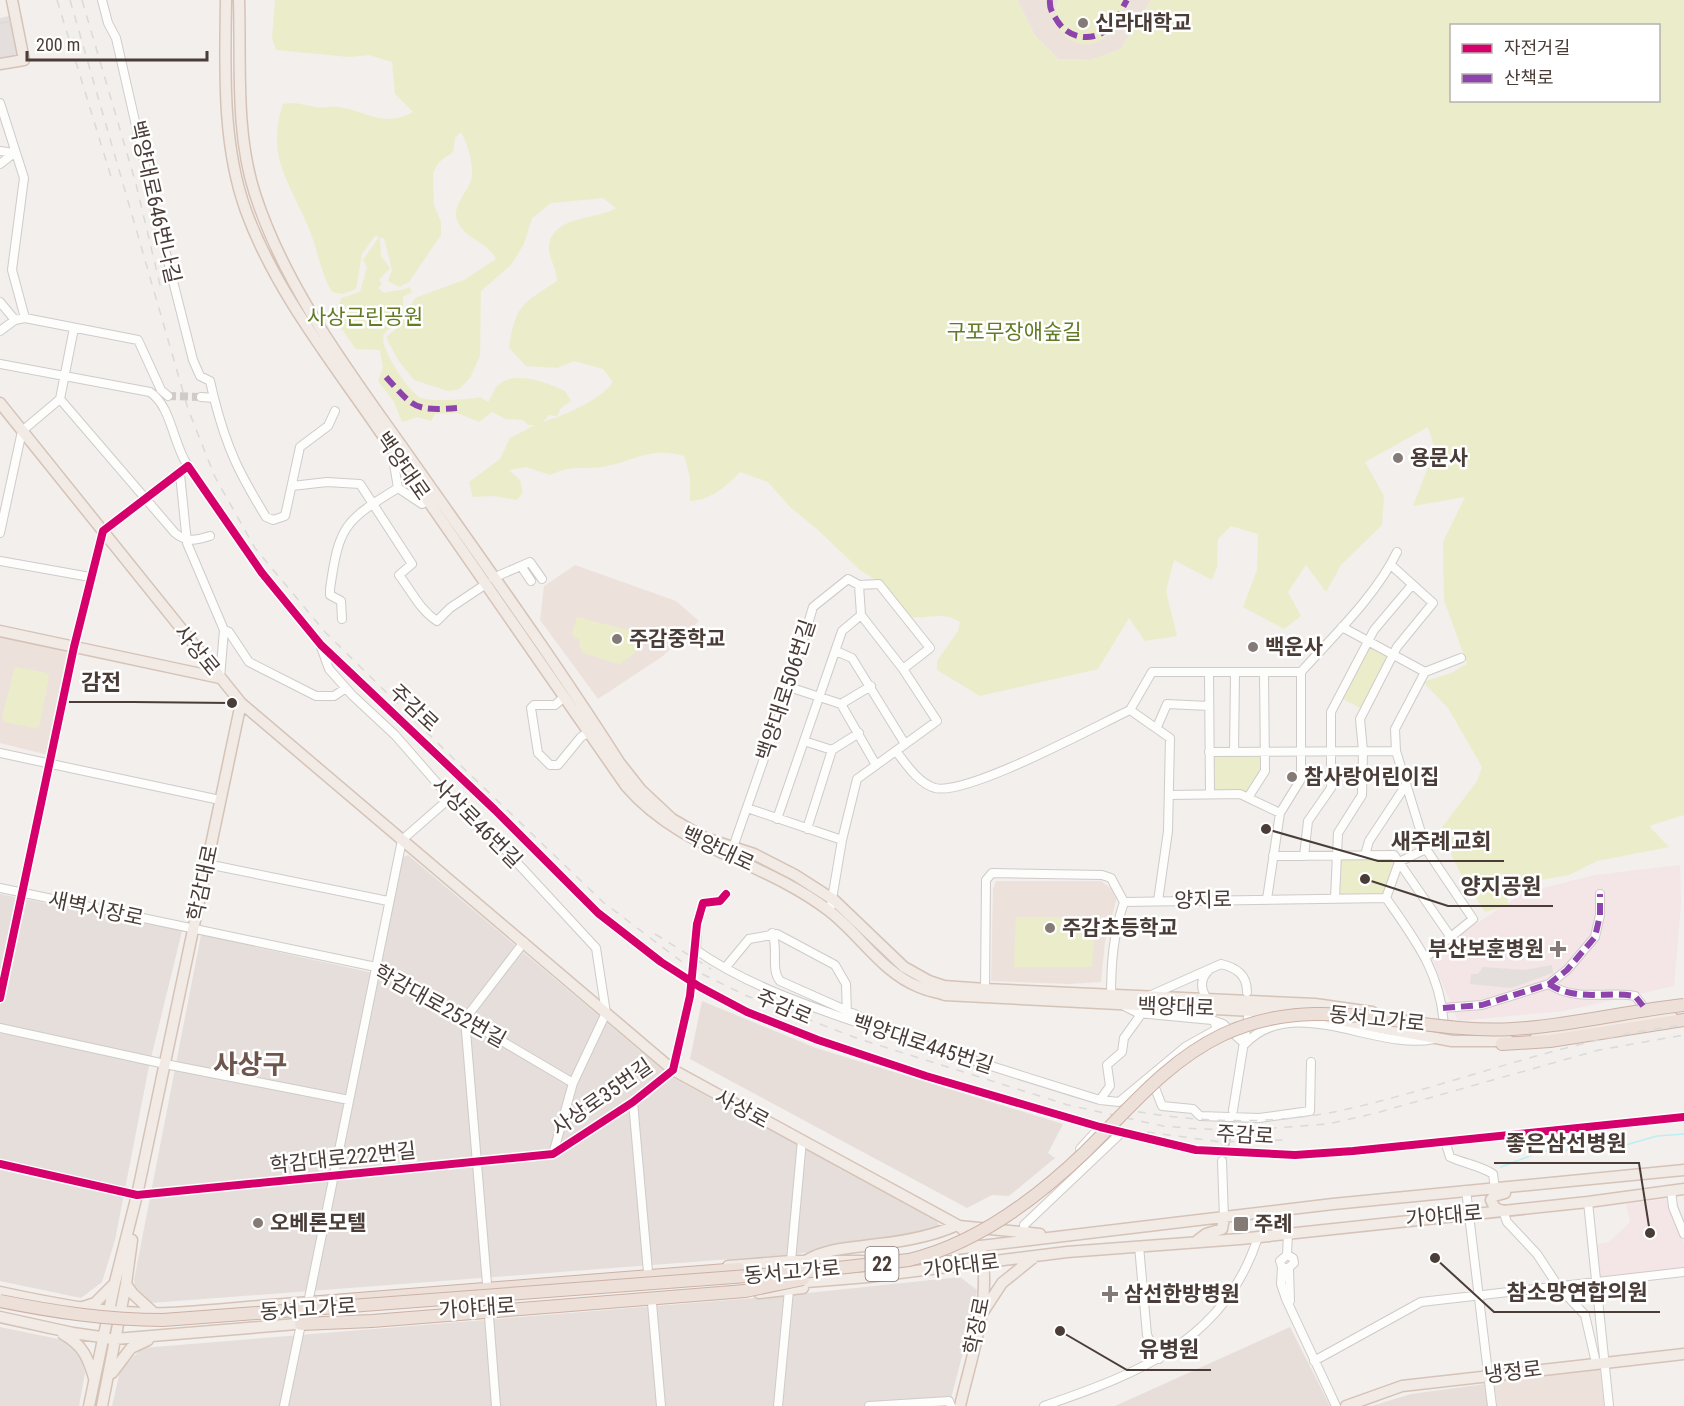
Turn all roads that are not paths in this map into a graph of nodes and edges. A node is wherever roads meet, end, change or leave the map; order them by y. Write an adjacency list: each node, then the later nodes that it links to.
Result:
1 (12, 0): 5 (main road)
2 (102, 0): 19 (street, 백양대로646번나길)
3 (226, 0): 24 (main road, 백양대로)
4 (239, 0): 24 (main road, 백양대로)
5 (0, 64)
6 (0, 103): 8 (street)
7 (0, 151): 8 (street)
8 (14, 153): 9 (street); 11 (street)
9 (0, 164)
10 (0, 302): 12 (street)
11 (25, 318): 12 (street); 13 (street)
12 (15, 320): 14 (street)
13 (74, 328): 16 (street); 17 (street)
14 (0, 331)
15 (0, 364): 16 (street)
16 (64, 376): 20 (street); 25 (street, 주감로)
17 (168, 396)
18 (201, 397): 19 (street)
19 (214, 398): 27 (street)
20 (60, 399): 23 (street); 29 (street)
21 (0, 403): 23 (main road, 사상로)
22 (335, 411): 27 (street)
23 (22, 431): 32 (street); 33 (main road, 사상로)
24 (402, 455): 28 (street); 30 (main road, 백양대로); 43 (main road, 백양대로)
25 (188, 465): 26 (street); 53 (street, 주감로)
26 (180, 474): 29 (street); 36 (street)
27 (292, 486): 31 (street)
28 (398, 488): 30 (street); 31 (street)
29 (146, 498): 33 (street); 36 (street)
30 (428, 501): 43 (main road, 백양대로)
31 (374, 503): 43 (street); 48 (street)
32 (2, 512): 34 (street)
33 (103, 531): 41 (street); 64 (main road, 사상로)
34 (0, 533)
35 (210, 536): 36 (street)
36 (186, 540): 51 (street)
37 (1397, 552): 39 (street)
38 (0, 561): 41 (street)
39 (1391, 565): 46 (street); 49 (street)
40 (521, 566): 42 (street); 43 (street); 44 (street)
41 (90, 577): 54 (street)
42 (542, 579)
43 (490, 581): 69 (main road, 백양대로); 104 (main road, 백양대로)
44 (531, 581)
45 (859, 585): 47 (street); 58 (street, 백양대로506번길); 66 (street, 백양대로506번길)
46 (1412, 585): 52 (street); 56 (street)
47 (861, 615): 55 (street); 58 (street)
48 (342, 620)
49 (1342, 627): 52 (street); 60 (street)
50 (0, 630): 54 (main road)
51 (224, 630): 64 (street); 67 (street)
52 (1368, 641): 56 (street); 83 (street)
53 (321, 645): 67 (street, 사상로46번길); 168 (street, 주감로)
54 (74, 646): 64 (main road); 89 (street)
55 (836, 651): 65 (street); 68 (street)
56 (1394, 655): 61 (street); 84 (street)
57 (1461, 658): 61 (street)
58 (903, 669): 78 (street)
59 (1209, 672): 62 (street); 72 (street); 73 (street)
60 (1301, 672): 63 (street); 82 (street)
61 (1425, 672): 85 (street)
62 (1235, 673): 63 (street); 87 (street)
63 (1264, 673): 81 (street)
64 (220, 678): 70 (main road, 사상로)
65 (871, 686): 71 (street); 78 (street)
66 (789, 687): 68 (street); 97 (street, 백양대로506번길)
67 (346, 688): 95 (street, 사상로46번길)
68 (819, 696): 71 (street); 77 (street)
69 (564, 697): 75 (main road, 백양대로); 75 (street)
70 (240, 703): 96 (main road, 학감대로); 101 (main road, 사상로)
71 (841, 704): 76 (street)
72 (1209, 706): 74 (street); 86 (street)
73 (1130, 710): 74 (street); 80 (street)
74 (1157, 728): 93 (street)
75 (589, 732): 104 (main road, 백양대로)
76 (860, 733): 79 (street); 90 (street)
77 (804, 741): 79 (street); 99 (street)
78 (905, 744): 80 (street)
79 (832, 750): 100 (street)
80 (896, 751): 90 (street)
81 (1264, 751): 82 (street); 87 (street); 94 (street)
82 (1302, 751): 83 (street); 98 (street)
83 (1333, 751): 84 (street); 107 (street)
84 (1363, 751): 85 (street); 108 (street)
85 (1396, 751): 91 (street)
86 (1209, 752): 87 (street); 92 (street)
87 (1234, 752)
88 (0, 753): 89 (street)
89 (49, 762): 96 (street); 112 (street)
90 (876, 765): 102 (street)
91 (1406, 785): 103 (street); 105 (street)
92 (1210, 794): 93 (street); 94 (street)
93 (1169, 795): 120 (street)
94 (1249, 796): 98 (street)
95 (450, 798): 101 (street); 143 (street, 사상로46번길)
96 (220, 800): 110 (main road, 학감대로)
97 (747, 807): 99 (street); 104 (street, 백양대로506번길)
98 (1280, 813): 106 (street)
99 (777, 819): 100 (street)
100 (807, 829): 102 (street)
101 (402, 840): 119 (street); 126 (main road, 사상로)
102 (842, 840): 118 (street)
103 (1426, 849): 109 (street); 125 (street)
104 (731, 851): 118 (main road, 백양대로); 122 (main road, 백양대로)
105 (1365, 855): 108 (street); 109 (street)
106 (1273, 856): 107 (street); 117 (street)
107 (1304, 856): 108 (street)
108 (1336, 856): 115 (street)
109 (1399, 862): 116 (street); 125 (street)
110 (207, 864): 119 (street); 123 (main road, 학감대로)
111 (0, 888): 112 (street, 새벽시장로)
112 (21, 893): 123 (street, 새벽시장로); 135 (street)
113 (726, 894): 130 (street, 백양대로445번길)
114 (1600, 894): 131 (street)
115 (1335, 898): 116 (street, 양지로); 117 (street, 양지로)
116 (1386, 898): 127 (street)
117 (1267, 899): 120 (street, 양지로)
118 (834, 900): 122 (street); 132 (main road, 백양대로)
119 (388, 901): 129 (street)
120 (1158, 901): 121 (street, 양지로)
121 (1124, 902): 132 (street); 138 (street)
122 (830, 911): 138 (main road, 백양대로)
123 (193, 929): 129 (street, 학감대로252번길); 159 (main road, 학감대로)
124 (772, 933): 130 (street); 145 (street); 145 (street)
125 (1450, 936): 127 (street)
126 (524, 942): 143 (main road, 사상로); 148 (street)
127 (1426, 957): 142 (street)
128 (1213, 966): 133 (street); 136 (street); 137 (street)
129 (376, 967): 148 (street, 학감대로252번길); 163 (street)
130 (725, 968): 145 (street, 백양대로445번길)
131 (1549, 984): 141 (street); 142 (street)
132 (985, 989): 138 (main road, 백양대로)
133 (1247, 992)
134 (690, 996): 160 (street)
135 (0, 998)
136 (1143, 998): 137 (main road, 백양대로); 138 (main road, 백양대로)
137 (1207, 999): 150 (main road, 백양대로)
138 (1111, 1001): 140 (main road, 백양대로)
139 (1684, 1001): 141 (main road, 백양대로); 151 (highway); 206 (highway, 동서고가로 / 22, bridge)
140 (1123, 1005): 144 (street); 154 (main road, 백양대로)
141 (1643, 1006): 153 (main road, 백양대로)
142 (1443, 1008): 150 (street)
143 (606, 1013): 160 (main road, 사상로); 162 (street)
144 (1142, 1013): 149 (street); 164 (street)
145 (847, 1015): 164 (street, 백양대로445번길)
146 (1684, 1016): 155 (main road, 백양대로); 157 (highway); 208 (highway, 동서고가로 / 22, bridge)
147 (1248, 1017): 156 (street)
148 (465, 1019): 162 (street, 학감대로252번길); 174 (street)
149 (1214, 1021): 156 (street); 161 (street, 백양대로445번길)
150 (1444, 1025): 153 (main road, 백양대로); 154 (street)
151 (1505, 1025): 153 (main road)
152 (0, 1028): 159 (street)
153 (1475, 1028)
154 (1441, 1039): 155 (main road, 백양대로); 156 (street)
155 (1475, 1042): 157 (main road)
156 (1245, 1044): 166 (street)
157 (1502, 1044)
158 (1311, 1062): 161 (street)
159 (165, 1064): 163 (street); 183 (main road, 학감대로)
160 (672, 1070): 165 (street, 사상로35번길); 170 (main road, 사상로)
161 (1150, 1074): 164 (street, 백양대로445번길)
162 (573, 1083): 172 (street)
163 (349, 1100): 177 (street)
164 (1100, 1100)
165 (633, 1102): 172 (street, 사상로35번길); 204 (street)
166 (1233, 1110)
167 (1684, 1117): 171 (street, 주감로)
168 (1100, 1127): 169 (street, 주감로); 189 (street)
169 (1121, 1133): 171 (street, 주감로); 190 (street)
170 (802, 1140): 188 (main road, 사상로); 199 (street)
171 (1445, 1141): 179 (street, 가야대로)
172 (553, 1154): 174 (street, 학감대로222번길)
173 (1222, 1161): 187 (street)
174 (477, 1162): 177 (street, 학감대로222번길); 212 (street)
175 (0, 1164): 183 (street, 학감대로222번길)
176 (1684, 1170): 178 (main road, 가야대로)
177 (333, 1177): 183 (street, 학감대로222번길); 218 (street)
178 (1522, 1187): 179 (main road, 가야대로); 185 (main road)
179 (1495, 1189): 181 (main road, 가야대로)
180 (1684, 1189): 182 (main road, 가야대로)
181 (1466, 1190): 186 (street); 187 (main road, 가야대로)
182 (1671, 1190): 184 (main road, 가야대로); 192 (street)
183 (137, 1195): 211 (main road, 학감대로)
184 (1588, 1202): 185 (main road, 가야대로); 210 (street)
185 (1503, 1211): 186 (main road, 가야대로); 213 (street)
186 (1469, 1214): 191 (main road, 가야대로); 216 (street)
187 (1224, 1218): 193 (main road, 가야대로); 195 (main road)
188 (958, 1225): 189 (main road); 196 (main road, 사상로); 200 (main road)
189 (974, 1228): 190 (main road)
190 (1025, 1233): 193 (main road)
191 (1288, 1233): 194 (main road, 가야대로); 235 (street)
192 (1684, 1234)
193 (1058, 1236): 196 (main road, 가야대로)
194 (1258, 1237): 195 (main road, 가야대로); 234 (street)
195 (1197, 1240): 197 (main road, 가야대로)
196 (980, 1246): 201 (main road, 가야대로); 202 (main road, 학장로)
197 (1139, 1246): 198 (main road, 가야대로); 234 (street)
198 (1035, 1257): 202 (main road, 가야대로); 225 (main road)
199 (791, 1261): 200 (main road); 204 (main road)
200 (805, 1261): 201 (main road)
201 (862, 1261): 218 (main road, 가야대로)
202 (984, 1263): 203 (main road, 가야대로); 209 (main road, 학장로)
203 (960, 1266): 207 (main road, 가야대로); 209 (main road)
204 (648, 1272): 212 (main road)
205 (1684, 1272): 210 (street)
206 (770, 1274): 217 (highway, 동서고가로 / 22, bridge); 218 (highway, bridge)
207 (868, 1277): 214 (main road); 228 (main road, 가야대로)
208 (803, 1279): 220 (highway, 동서고가로 / 22, bridge); 228 (highway, bridge)
209 (985, 1280): 225 (main road, 학장로)
210 (1596, 1281): 213 (street); 236 (street)
211 (121, 1283): 221 (main road); 222 (main road, 학감대로); 223 (main road, 학감대로); 224 (main road)
212 (487, 1284): 218 (main road)
213 (1558, 1286): 216 (street); 236 (street)
214 (789, 1290): 219 (main road); 245 (street)
215 (0, 1292): 221 (main road, 가야대로)
216 (1479, 1294): 235 (street); 237 (street)
217 (0, 1301)
218 (308, 1303): 224 (main road, 가야대로)
219 (652, 1303): 226 (main road); 244 (street)
220 (0, 1308)
221 (81, 1308): 222 (main road, 가야대로)
222 (109, 1311): 223 (main road, 가야대로); 231 (main road, 학감대로)
223 (121, 1312): 224 (main road, 가야대로); 232 (main road, 학감대로)
224 (154, 1313)
225 (981, 1315): 248 (main road, 학장로)
226 (489, 1316): 228 (main road); 243 (street)
227 (0, 1317): 229 (main road, 가야대로)
228 (302, 1324): 230 (main road, 가야대로); 242 (street)
229 (53, 1329): 231 (main road, 가야대로); 238 (main road)
230 (157, 1337): 232 (main road, 가야대로); 239 (main road)
231 (103, 1338): 232 (main road, 가야대로); 238 (main road, 학감대로)
232 (115, 1339): 239 (main road, 학감대로)
233 (1684, 1354): 236 (main road, 냉정로)
234 (1159, 1359): 249 (street)
235 (1314, 1361): 250 (street)
236 (1600, 1363): 237 (main road, 냉정로); 253 (street)
237 (1489, 1375): 251 (main road, 냉정로); 252 (street)
238 (95, 1379): 240 (main road, 학감대로)
239 (107, 1381): 241 (main road, 학감대로)
240 (89, 1406)
241 (102, 1406)
242 (284, 1406)
243 (496, 1406)
244 (661, 1406)
245 (778, 1406)
246 (868, 1406): 247 (street)
247 (951, 1406)
248 (960, 1406)
249 (1044, 1406)
250 (1336, 1406)
251 (1346, 1406)
252 (1492, 1406)
253 (1609, 1406)

